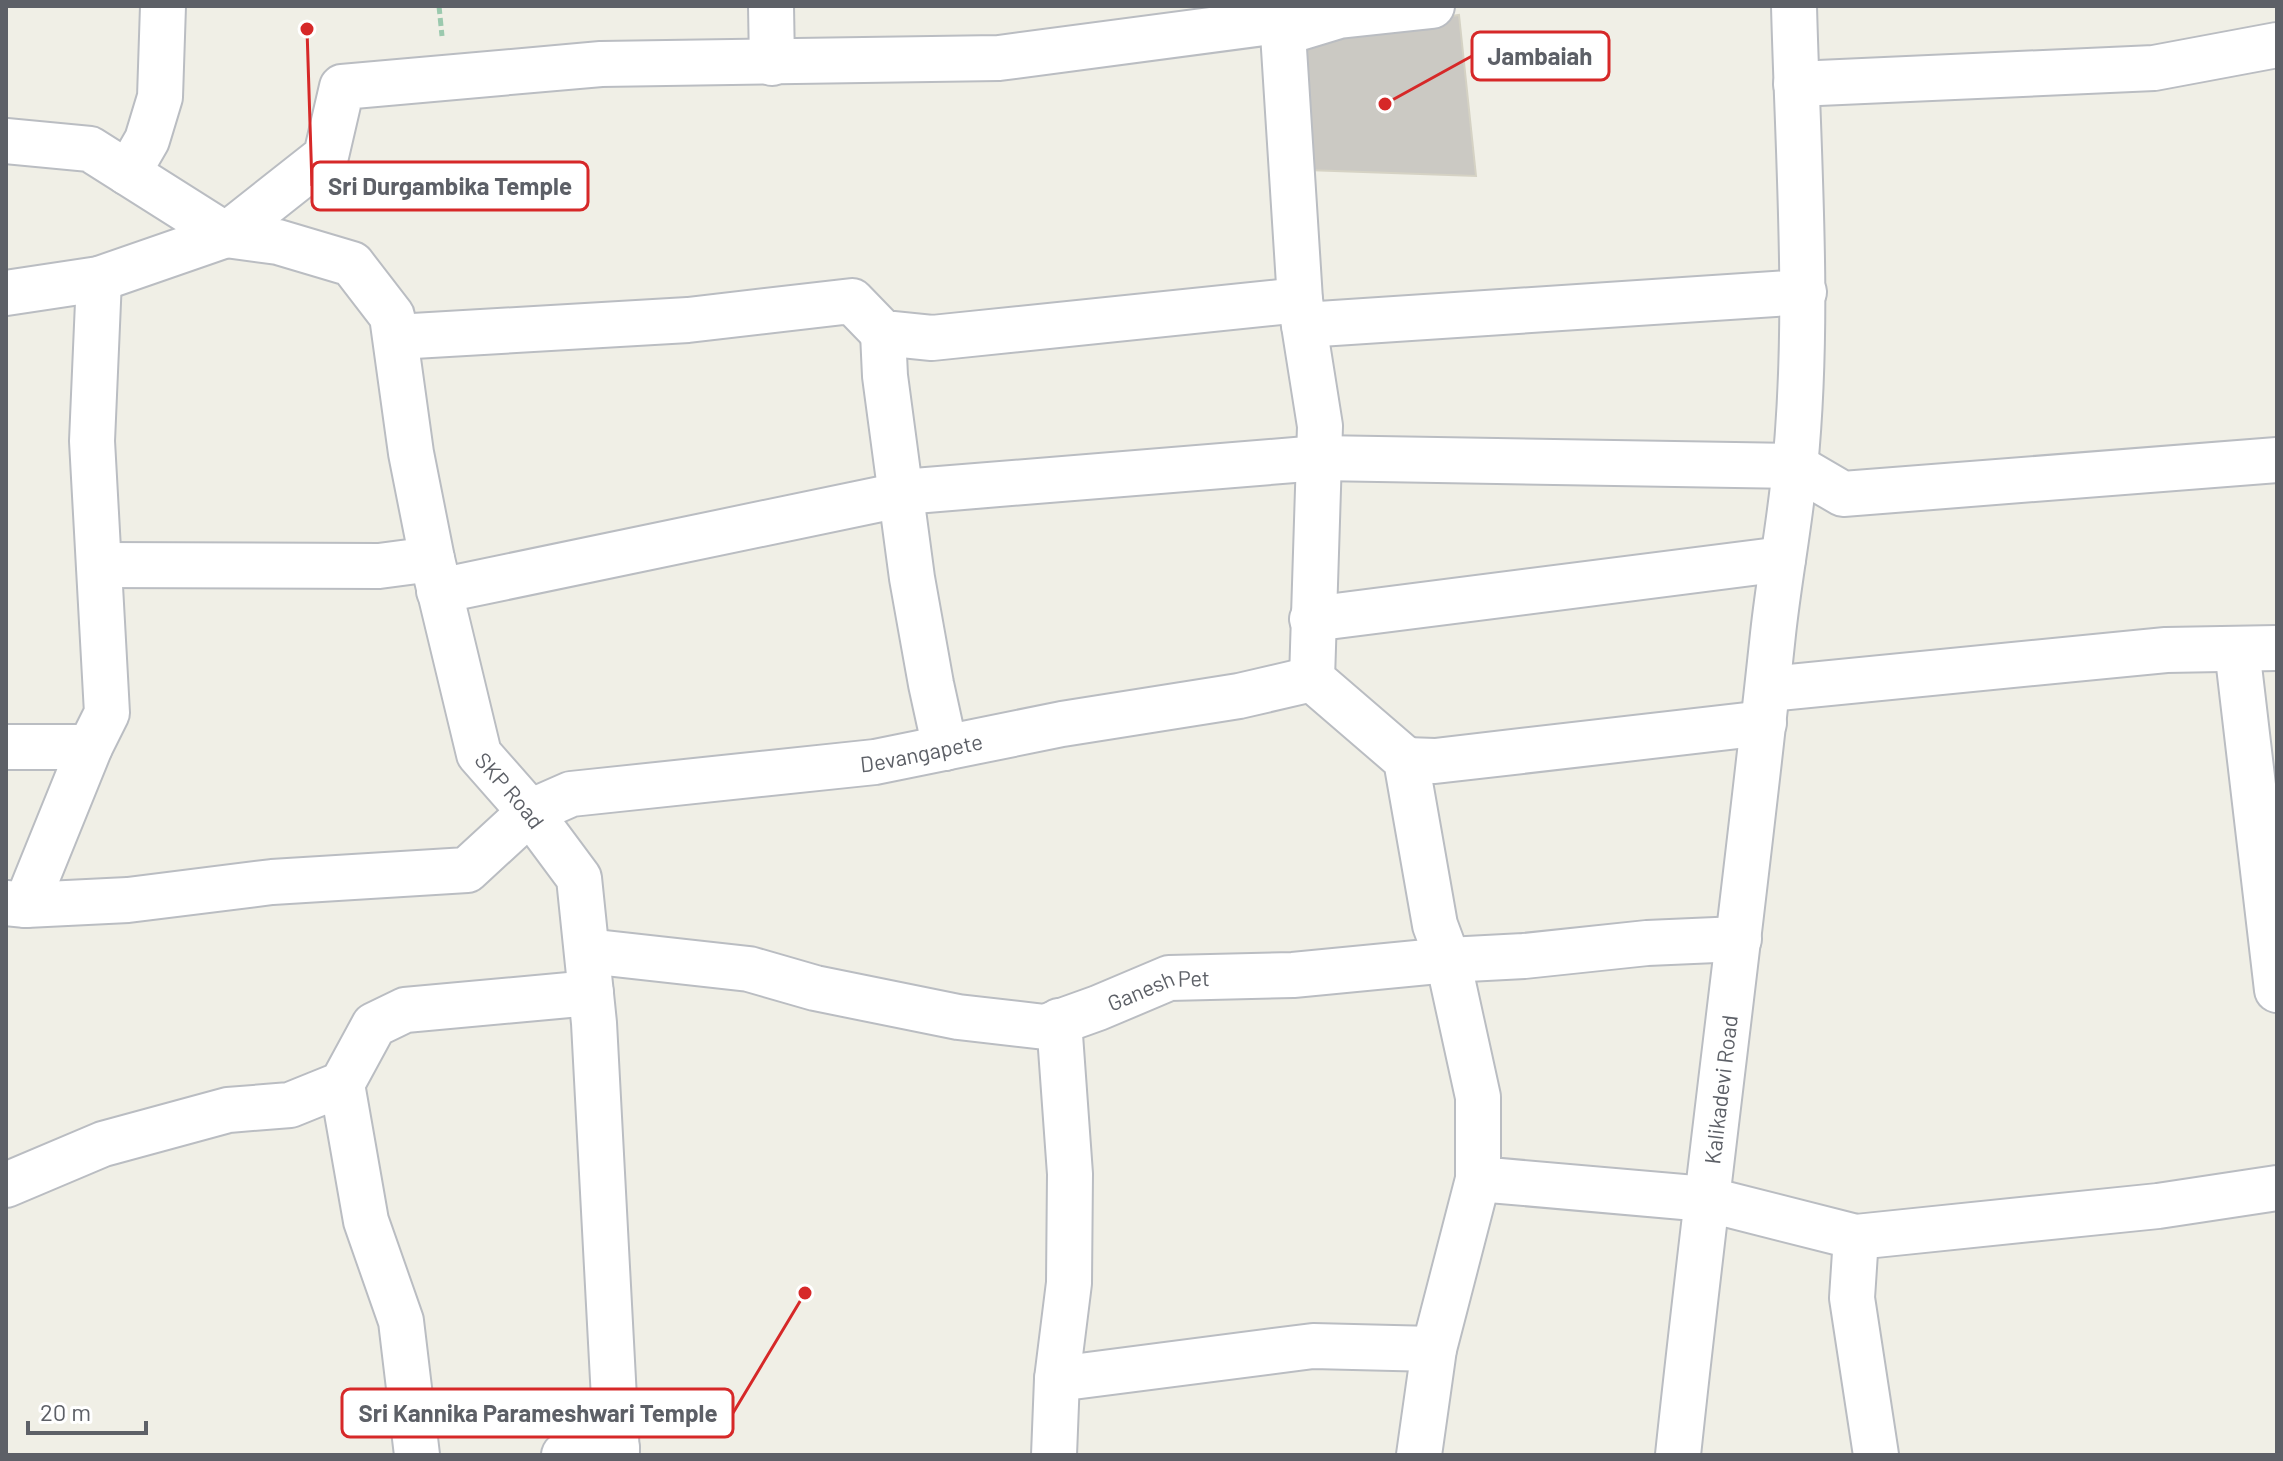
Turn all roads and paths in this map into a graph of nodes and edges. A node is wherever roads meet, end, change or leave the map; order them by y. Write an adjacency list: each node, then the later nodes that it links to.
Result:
1 (163, 6): 11 (street)
2 (771, 6): 8 (street)
3 (1432, 6): 5 (street)
4 (1794, 6): 9 (street, Kalikadevi Road)
5 (1344, 11): 6 (street)
6 (1283, 33): 8 (street); 16 (street)
7 (2277, 45): 9 (street)
8 (772, 63): 12 (street)
9 (1796, 84): 14 (street, Kalikadevi Road)
10 (6, 141): 11 (street)
11 (128, 173): 12 (street)
12 (226, 235): 13 (street); 18 (street, SKP Road)
13 (99, 279): 15 (street); 24 (street)
14 (1804, 292): 16 (street); 21 (street, Kalikadevi Road)
15 (6, 293)
16 (1302, 313): 17 (street); 19 (street)
17 (883, 333): 18 (street); 22 (street)
18 (396, 337): 25 (street, SKP Road)
19 (1319, 458): 21 (street); 22 (street); 26 (street)
20 (2277, 460): 21 (street)
21 (1795, 466): 23 (street, Kalikadevi Road)
22 (902, 492): 25 (street); 32 (street)
23 (1783, 559): 26 (street); 29 (street, Kalikadevi Road)
24 (99, 565): 25 (street); 31 (street)
25 (436, 575): 34 (street, SKP Road)
26 (1312, 619): 28 (street)
27 (2257, 649): 29 (street); 39 (street)
28 (1312, 679): 32 (street, Devangapete); 33 (street)
29 (1766, 706): 33 (street); 36 (street, Kalikadevi Road)
30 (6, 747): 31 (street)
31 (90, 747): 35 (street)
32 (945, 748): 34 (street, Devangapete)
33 (1406, 760): 37 (street)
34 (530, 812): 35 (street, Devangapete); 38 (street, SKP Road)
35 (16, 904)
36 (1739, 939): 37 (street, Ganesh Pet); 45 (street, Kalikadevi Road)
37 (1448, 960): 40 (street, Ganesh Pet); 42 (street)
38 (589, 972): 40 (street, Ganesh Pet); 41 (street, Ganesh Pet); 49 (street, SKP Road)
39 (2277, 990)
40 (1059, 1021): 48 (street)
41 (342, 1084): 43 (street); 50 (street)
42 (1478, 1179): 45 (street); 47 (street)
43 (6, 1185)
44 (2277, 1188): 46 (street)
45 (1706, 1199): 46 (street); 54 (street, Kalikadevi Road)
46 (1856, 1237): 55 (street)
47 (1434, 1349): 48 (street); 53 (street)
48 (1057, 1379): 52 (street)
49 (617, 1451): 51 (street)
50 (417, 1455)
51 (564, 1455)
52 (1054, 1455)
53 (1419, 1455)
54 (1678, 1455)
55 (1876, 1455)

